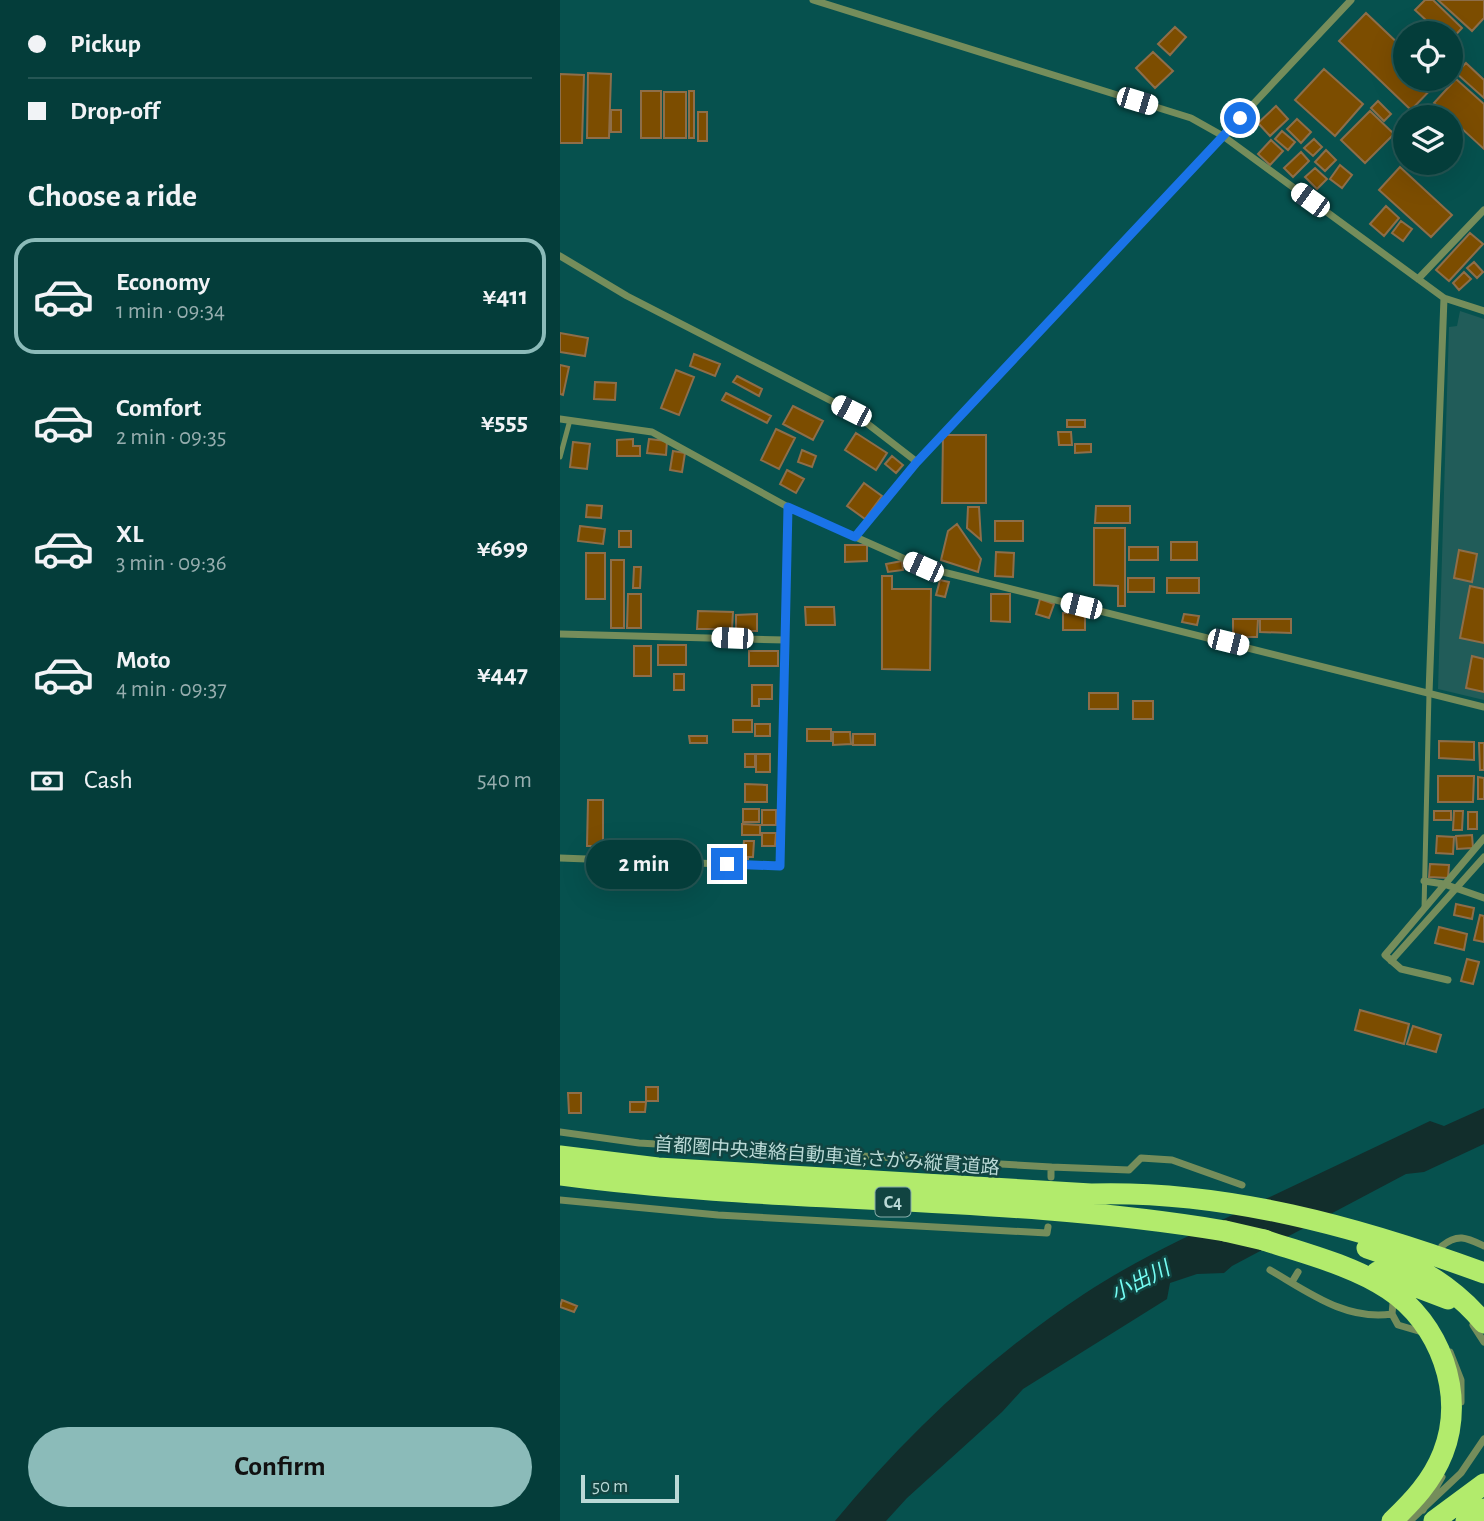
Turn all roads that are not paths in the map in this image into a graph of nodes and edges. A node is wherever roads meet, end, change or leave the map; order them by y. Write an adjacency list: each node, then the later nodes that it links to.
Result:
1 (813, 0): 3 (street)
2 (1351, 0): 3 (street)
3 (1223, 136): 6 (street); 12 (street)
4 (1484, 210): 6 (street)
5 (560, 256): 12 (street)
6 (1418, 279): 7 (street)
7 (1444, 298): 8 (street); 17 (street)
8 (1484, 311)
9 (560, 419): 10 (street)
10 (570, 420): 11 (lane); 13 (street)
11 (560, 457)
12 (916, 463): 14 (street)
13 (788, 507): 14 (street); 16 (street)
14 (855, 537): 17 (street)
15 (560, 634): 16 (street)
16 (785, 639): 21 (street)
17 (1429, 693): 18 (street); 22 (lane)
18 (1484, 707)
19 (1484, 838): 23 (street)
20 (1484, 857): 24 (street)
21 (560, 858)
22 (1424, 881): 23 (street); 26 (lane)
23 (1444, 884): 24 (street); 26 (street)
24 (1456, 889): 25 (street); 27 (street)
25 (1484, 898)
26 (1424, 909): 27 (street)
27 (1391, 961): 28 (street)
28 (1448, 980)
29 (560, 1132): 31 (street)
30 (560, 1156): 35 (highway, 首都圏中央連絡自動車道;さがみ縦貫道路 / C4, bridge)
31 (1051, 1167): 33 (street); 34 (street)
32 (560, 1175): 38 (highway, C4, bridge)
33 (1051, 1177)
34 (1242, 1185)
35 (1091, 1194): 43 (highway, C4, bridge); 49 (highway, C4, bridge)
36 (560, 1200): 37 (street)
37 (1048, 1227)
38 (1264, 1240): 47 (highway, C4, bridge); 55 (highway, C4, bridge)
39 (1442, 1246): 40 (street)
40 (1484, 1246)
41 (1270, 1270): 44 (street)
42 (1298, 1272): 44 (street)
43 (1484, 1273)
44 (1292, 1282): 48 (street)
45 (1435, 1292): 47 (street)
46 (1393, 1303): 48 (street)
47 (1468, 1312): 50 (street)
48 (1392, 1314): 54 (street)
49 (1484, 1323)
50 (1484, 1342)
51 (1484, 1439): 54 (street)
52 (1484, 1484): 54 (highway)
53 (1484, 1509): 57 (highway)
54 (1428, 1515): 56 (street)
55 (1392, 1521)
56 (1410, 1521)
57 (1466, 1521)

